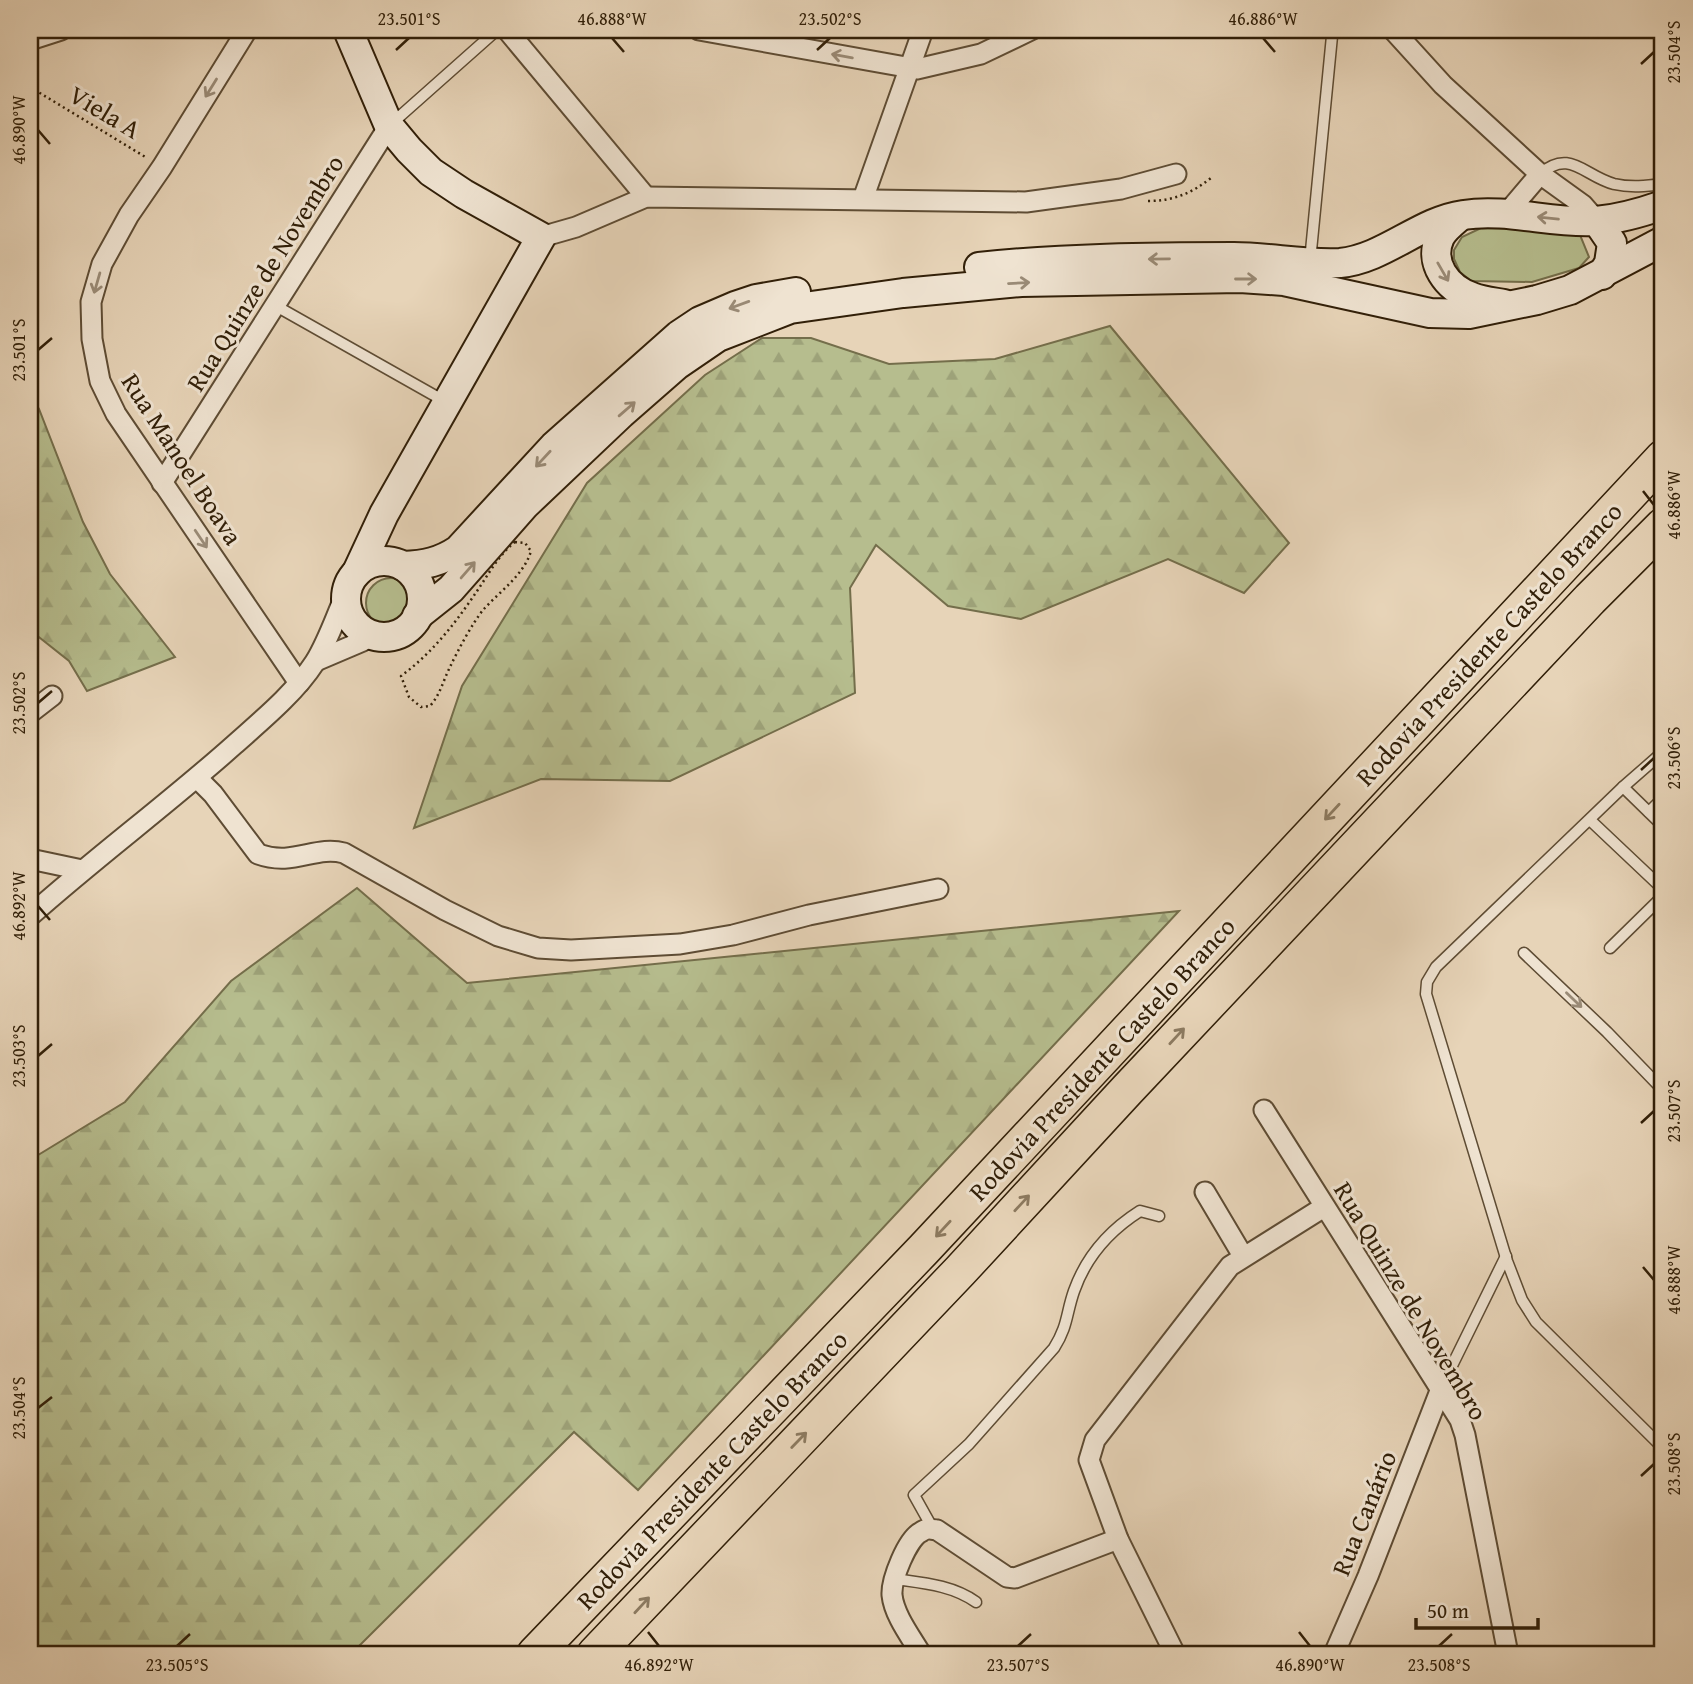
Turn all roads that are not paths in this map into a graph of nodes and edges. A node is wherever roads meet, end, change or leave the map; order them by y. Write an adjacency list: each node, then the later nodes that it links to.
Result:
1 (61, 30): 11 (street)
2 (247, 30): 31 (street, Rua Manoel Boava, one-way to 31)
3 (348, 30): 13 (street)
4 (497, 30): 13 (lane)
5 (508, 30): 17 (street)
6 (699, 30): 12 (street, one-way to 6)
7 (923, 30): 12 (street)
8 (1031, 30): 12 (street)
9 (1393, 30): 14 (street)
10 (1332, 36): 25 (lane)
11 (30, 40)
12 (909, 68): 18 (street)
13 (389, 126): 23 (street); 28 (street, Rua Quinze de Novembro)
14 (1540, 173): 16 (lane); 20 (street); 22 (street)
15 (1176, 174): 18 (street)
16 (1663, 184)
17 (646, 197): 18 (street); 23 (street)
18 (863, 199)
19 (1663, 205): 22 (street)
20 (1507, 213): 21 (street); 22 (street, one-way to 20)
21 (1461, 215): 25 (street); 27 (street, one-way to 27)
22 (1597, 221): 26 (street)
23 (541, 237): 29 (street)
24 (1663, 241): 26 (street)
25 (1310, 262): 34 (street, one-way to 34)
26 (1602, 275): 27 (street)
27 (1511, 305): 36 (street, one-way to 27)
28 (276, 306): 29 (lane); 31 (street, Rua Quinze de Novembro)
29 (448, 402): 32 (street)
30 (1663, 458): 71 (highway, Rodovia Presidente Castelo Branco, one-way to 71)
31 (162, 483): 39 (street, Rua Manoel Boava, one-way to 39)
32 (384, 514): 34 (street); 35 (street)
33 (1663, 526): 72 (highway, Rodovia Presidente Castelo Branco, one-way to 33)
34 (401, 565): 35 (street); 36 (street)
35 (352, 583): 37 (street); 38 (street)
36 (418, 617): 37 (street)
37 (368, 632): 38 (street)
38 (316, 661): 39 (street)
39 (299, 682): 43 (street)
40 (52, 696): 41 (street)
41 (30, 713)
42 (1663, 752): 44 (lane)
43 (197, 778): 50 (street); 51 (street)
44 (1623, 787): 46 (lane); 47 (lane)
45 (1663, 798): 46 (lane)
46 (1649, 812): 48 (lane)
47 (1590, 820): 52 (lane); 63 (lane)
48 (1663, 826)
49 (30, 859): 50 (street)
50 (82, 870): 54 (street)
51 (938, 889)
52 (1663, 889)
53 (1663, 896): 55 (lane)
54 (30, 916)
55 (1610, 948)
56 (1524, 953): 57 (lane, one-way to 57)
57 (1663, 1090)
58 (1264, 1110): 60 (street, Rua Quinze de Novembro)
59 (1205, 1192): 62 (street)
60 (1324, 1207): 62 (street); 64 (street, Rua Quinze de Novembro)
61 (1159, 1216): 66 (lane)
62 (1243, 1256): 67 (street)
63 (1506, 1256): 64 (lane); 65 (lane)
64 (1440, 1391): 74 (street, Rua Canário); 75 (street, Rua Quinze de Novembro)
65 (1663, 1448)
66 (933, 1530): 67 (street); 68 (street)
67 (1118, 1539): 70 (street)
68 (895, 1579): 69 (lane); 73 (street)
69 (976, 1602)
70 (1170, 1652)
71 (535, 1654)
72 (595, 1654)
73 (921, 1654)
74 (1334, 1654)
75 (1508, 1654)

